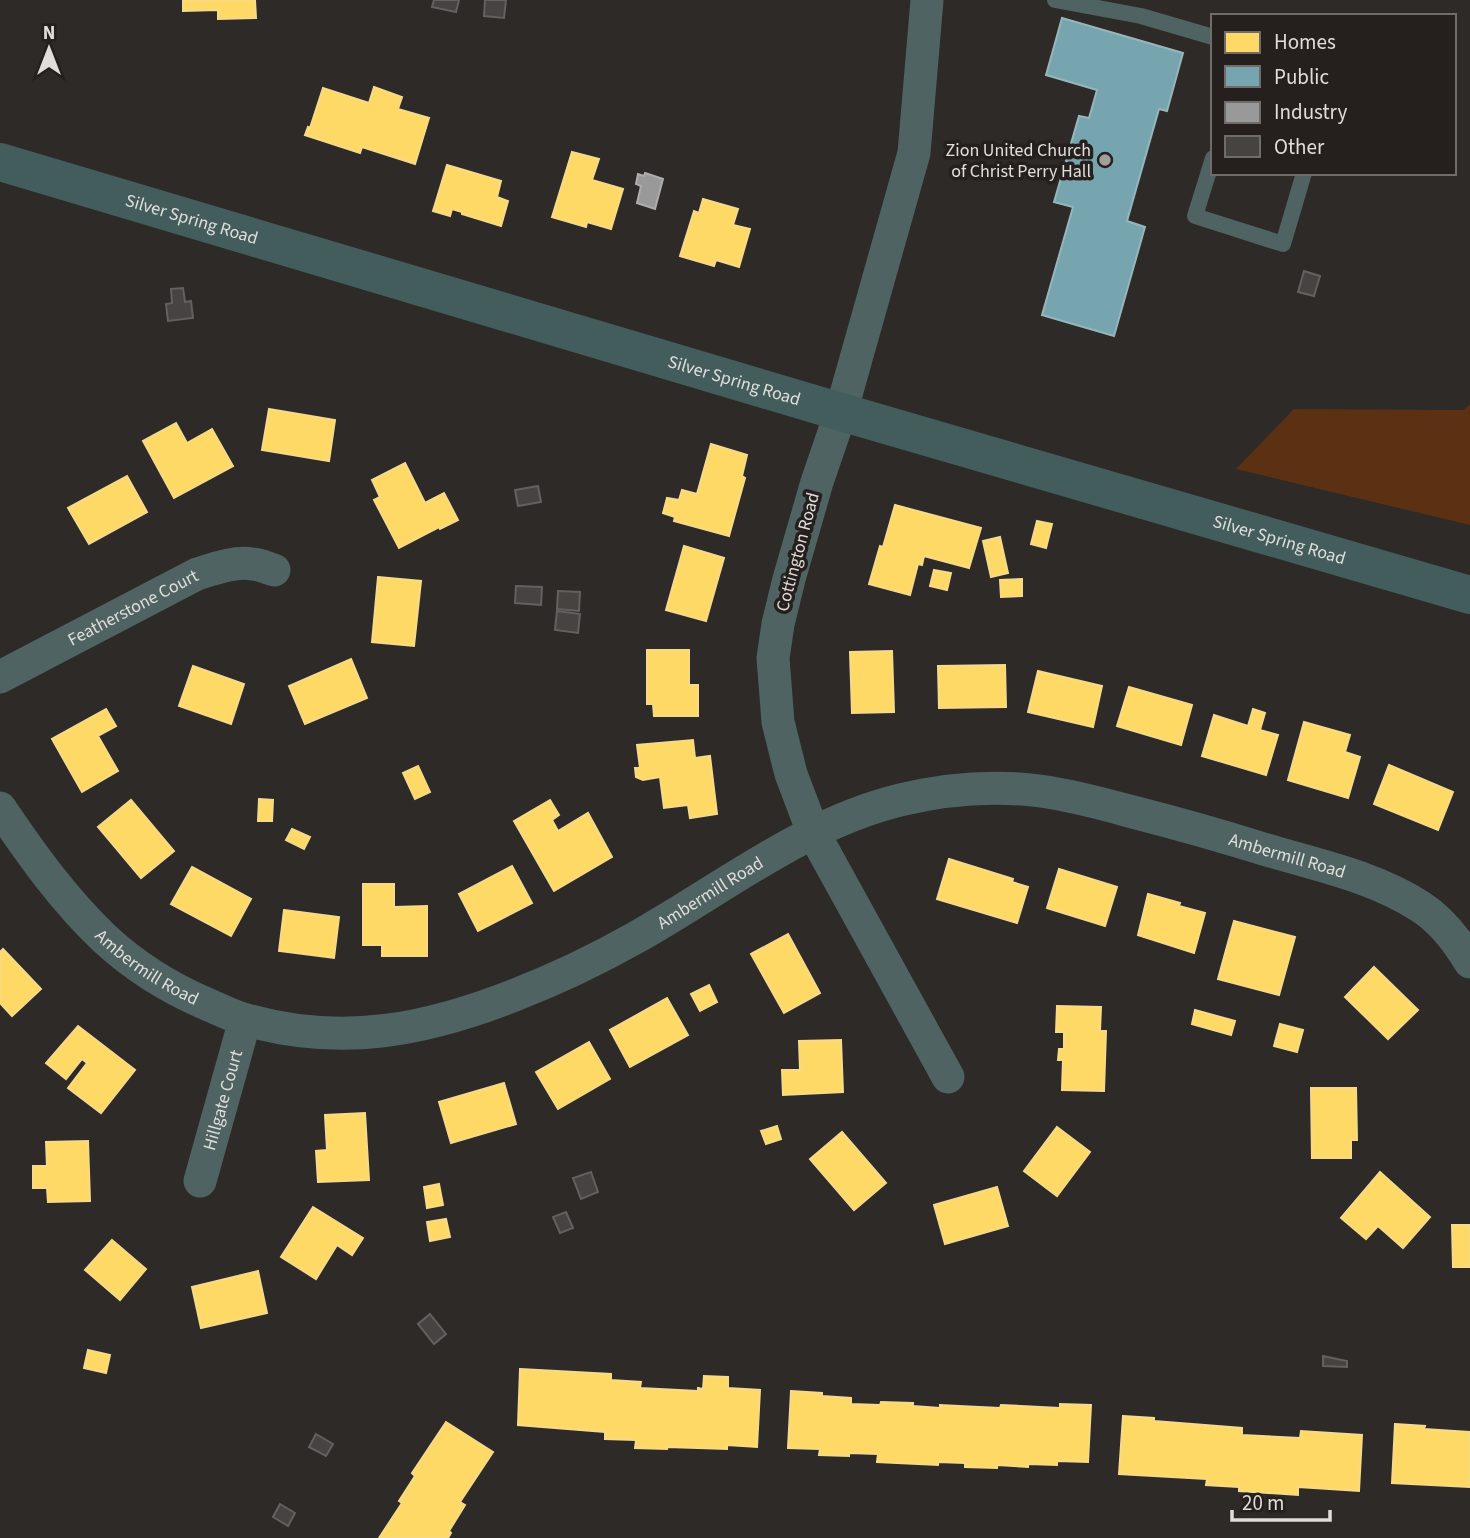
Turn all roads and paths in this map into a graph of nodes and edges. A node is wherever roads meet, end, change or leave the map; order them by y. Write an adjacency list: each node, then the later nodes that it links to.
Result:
1 (927, 0): 7 (street, Cottington Road)
2 (1055, 0): 3 (lane)
3 (1211, 36)
4 (0, 162): 7 (main road, Silver Spring Road)
5 (1211, 164): 6 (lane)
6 (1303, 175)
7 (841, 412): 9 (main road, Silver Spring Road); 12 (street, Cottington Road)
8 (274, 570): 10 (street, Featherstone Court)
9 (1470, 595)
10 (0, 677)
11 (0, 808): 14 (street, Ambermill Road)
12 (813, 832): 13 (street, Ambermill Road); 14 (street, Ambermill Road); 15 (street, Cottington Road)
13 (1470, 962)
14 (245, 1020): 16 (street, Hillgate Court)
15 (948, 1077)
16 (200, 1181)

